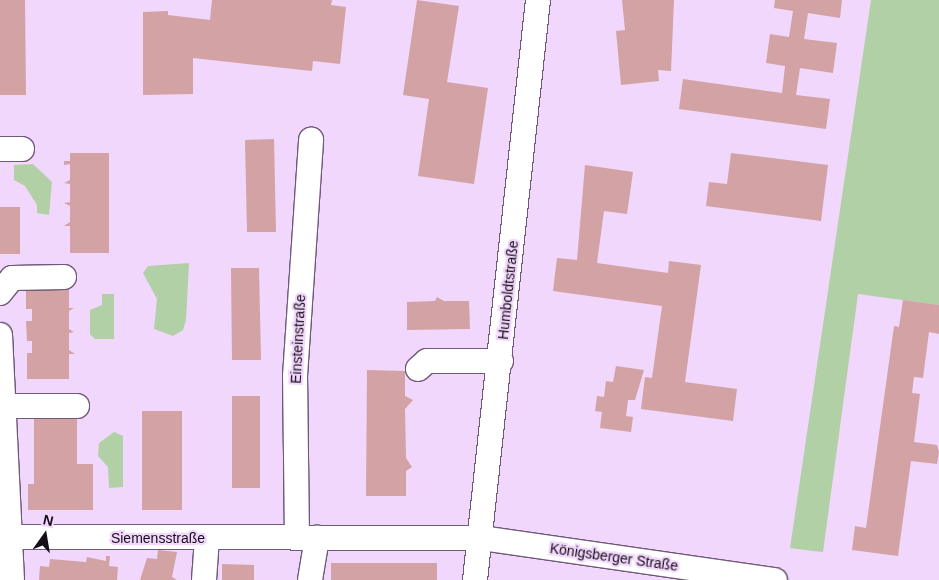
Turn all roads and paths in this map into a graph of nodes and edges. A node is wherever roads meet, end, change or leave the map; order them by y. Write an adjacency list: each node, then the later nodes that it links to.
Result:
1 (538, 0): 6 (street, Humboldtstraße)
2 (311, 140): 12 (street, Einsteinstraße)
3 (64, 277): 4 (street)
4 (0, 292)
5 (0, 335): 8 (street)
6 (501, 362): 7 (street); 13 (street, Humboldtstraße)
7 (418, 369)
8 (2, 406): 9 (street); 10 (street)
9 (77, 406)
10 (4, 537): 11 (street, Siemensstraße); 14 (street)
11 (207, 538): 12 (street, Siemensstraße); 15 (street)
12 (307, 538): 13 (street, Siemensstraße); 16 (street)
13 (482, 538): 17 (street, Humboldtstraße); 18 (street, Königsberger Straße)
14 (12, 580)
15 (204, 580)
16 (310, 580)
17 (475, 580)
18 (775, 580)

